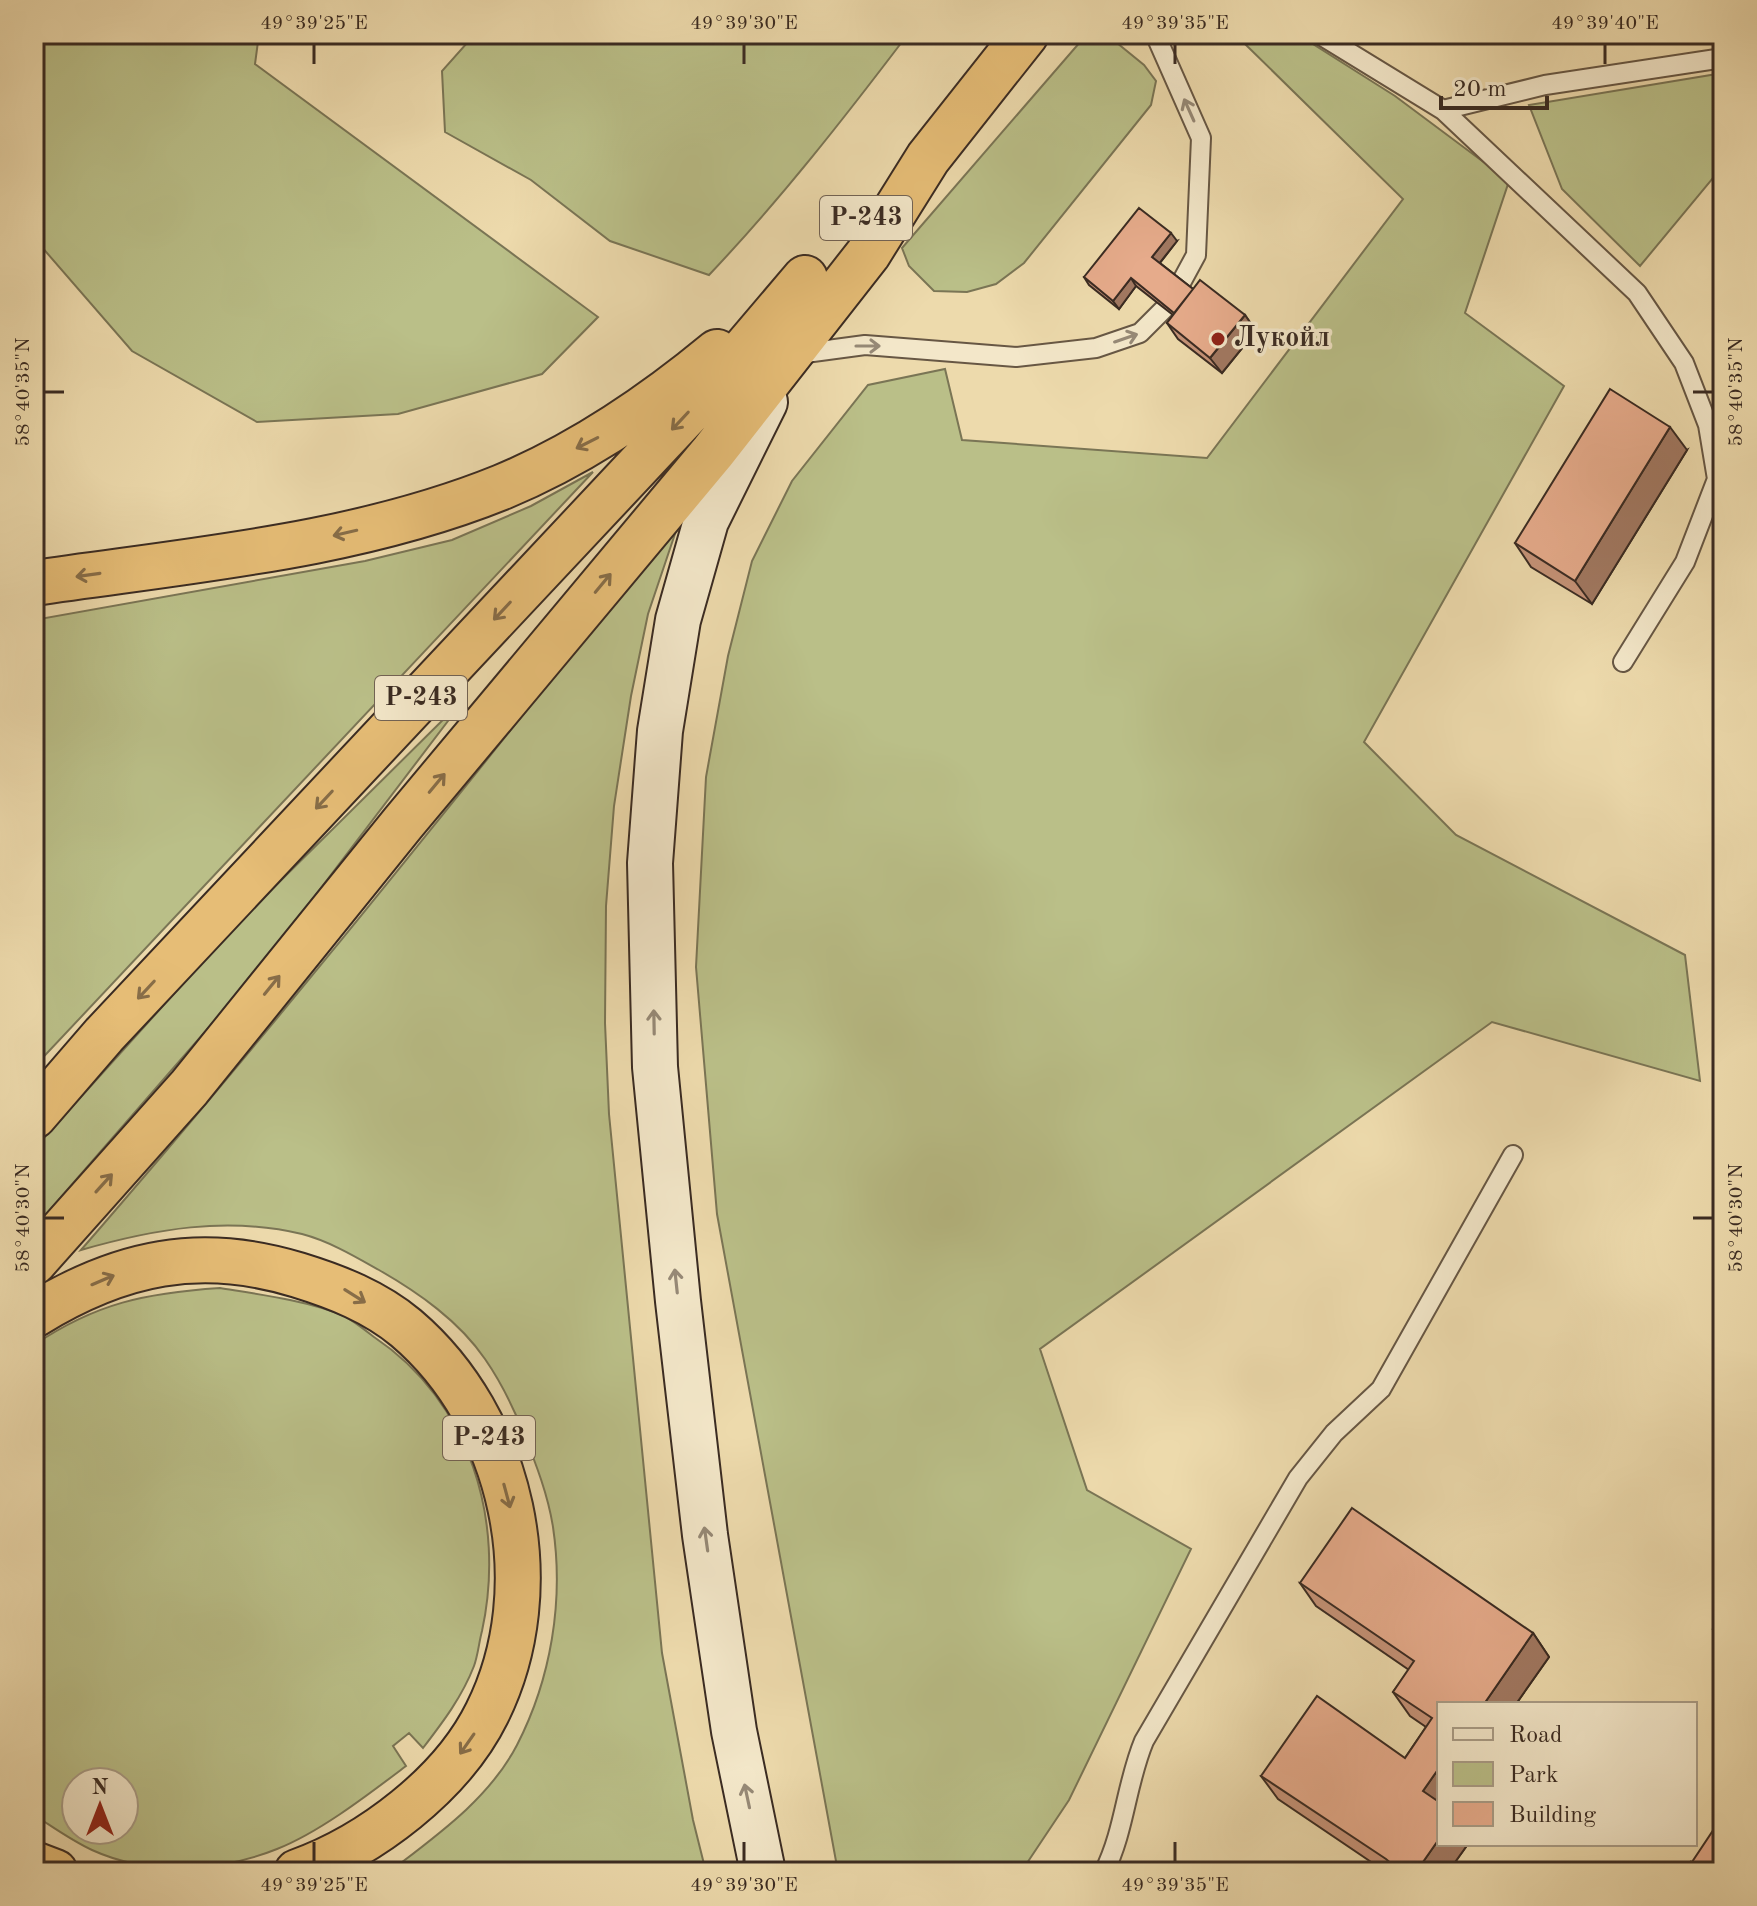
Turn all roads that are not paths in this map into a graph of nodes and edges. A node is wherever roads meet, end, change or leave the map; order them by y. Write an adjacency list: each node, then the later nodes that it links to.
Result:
1 (1026, 34): 6 (highway, Р-243)
2 (1155, 34): 8 (lane, one-way to 2)
3 (1319, 34): 5 (lane)
4 (1723, 58): 5 (lane)
5 (1443, 110): 10 (lane)
6 (928, 158): 7 (highway, Р-243); 8 (highway, Р-243)
7 (805, 278): 9 (highway, Р-243, one-way to 9); 11 (highway, Р-243, one-way to 11)
8 (791, 355): 13 (highway, Р-243, one-way to 8); 18 (main road, Р-243, one-way to 8)
9 (34, 583)
10 (1623, 662)
11 (34, 1116)
12 (1513, 1155): 19 (lane)
13 (34, 1262)
14 (34, 1315): 17 (highway, Р-243, one-way to 17)
15 (34, 1864): 16 (highway)
16 (55, 1872)
17 (297, 1872)
18 (763, 1872)
19 (1104, 1872)

